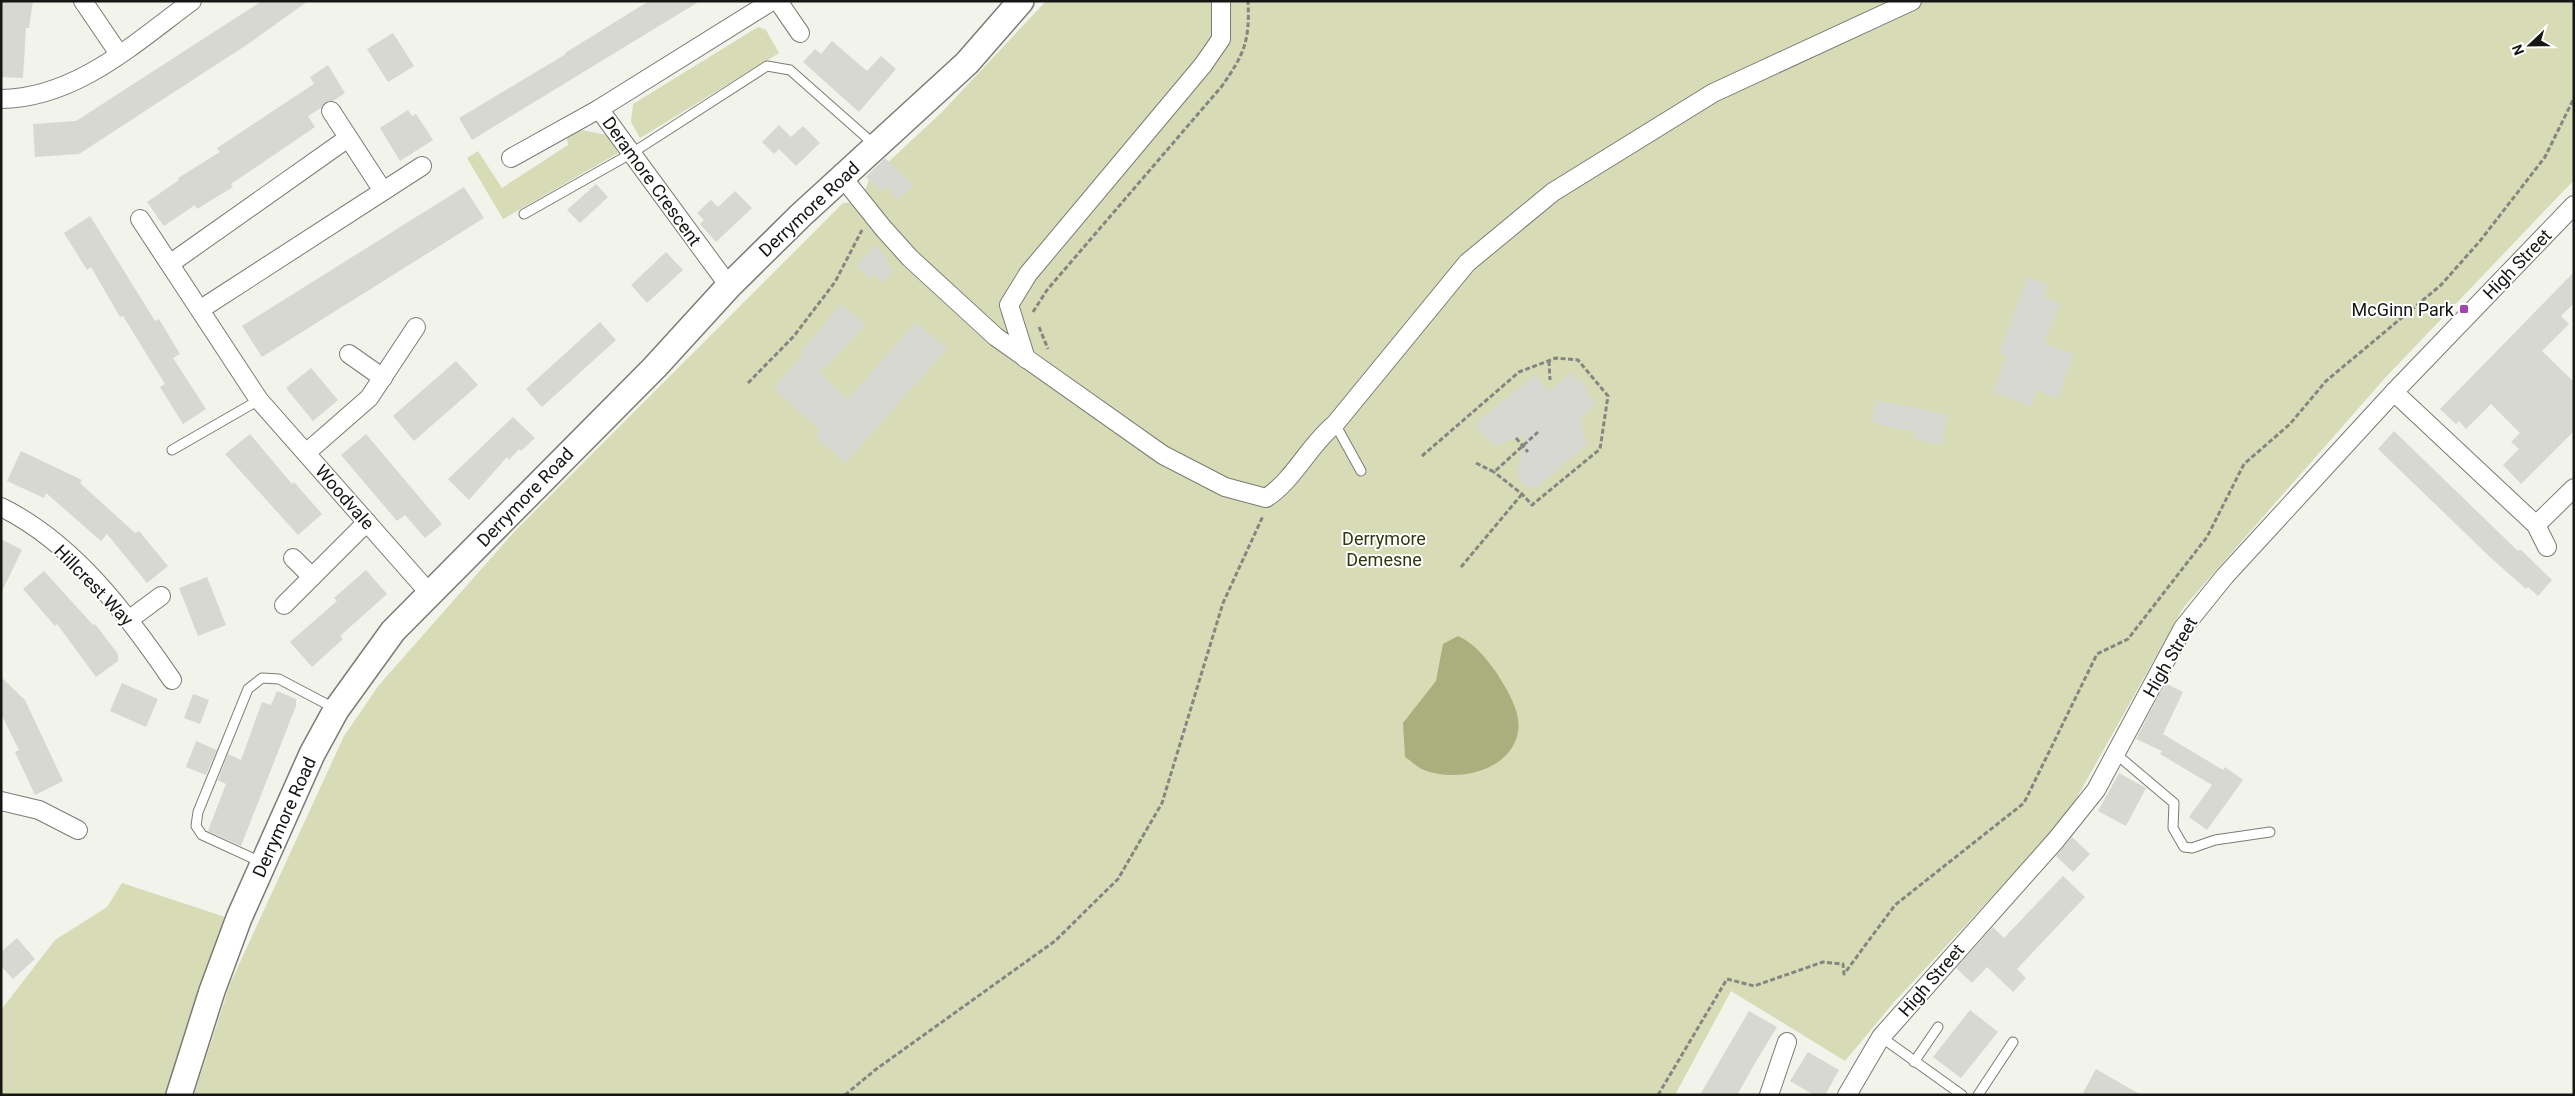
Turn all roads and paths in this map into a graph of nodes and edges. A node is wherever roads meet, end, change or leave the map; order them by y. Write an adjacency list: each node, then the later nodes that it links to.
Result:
1 (82, 1): 10 (street)
2 (192, 1): 10 (street)
3 (772, 1): 13 (street)
4 (778, 1): 9 (street)
5 (1020, 1): 16 (main road, Derrymore Road)
6 (1221, 1): 32 (street)
7 (1248, 1): 30 (path)
8 (1912, 1): 39 (street)
9 (800, 33)
10 (119, 54): 12 (street)
11 (2574, 98): 78 (path)
12 (1, 99)
13 (599, 109): 17 (street, Deramore Crescent); 18 (street, Deramore Crescent)
14 (331, 111): 15 (street)
15 (348, 138): 21 (street); 26 (street)
16 (876, 146): 17 (lane); 20 (main road, Derrymore Road)
17 (632, 153): 24 (lane); 27 (street, Deramore Crescent)
18 (511, 158)
19 (422, 166): 21 (street)
20 (843, 178): 23 (street); 27 (main road, Derrymore Road)
21 (383, 191): 28 (street)
22 (2574, 205): 37 (street, High Street)
23 (872, 212): 32 (street); 36 (path)
24 (524, 214)
25 (140, 219): 26 (street, Woodvale)
26 (171, 263): 28 (street, Woodvale)
27 (729, 286): 60 (main road, Derrymore Road)
28 (201, 308): 38 (street, Woodvale)
29 (416, 326): 34 (street)
30 (1050, 353)
31 (349, 354): 34 (street)
32 (1026, 358): 52 (street)
33 (1549, 361): 35 (path); 46 (path); 51 (path)
34 (383, 378): 45 (street)
35 (1550, 380)
36 (748, 383)
37 (2394, 392): 55 (street); 66 (street, High Street)
38 (259, 400): 43 (lane); 45 (street, Woodvale)
39 (1335, 424): 48 (lane); 52 (street)
40 (1538, 432): 42 (path)
41 (1516, 438): 42 (path)
42 (1523, 446): 44 (path); 49 (path)
43 (172, 450)
44 (1528, 452)
45 (306, 453): 54 (street, Woodvale)
46 (1422, 456)
47 (1476, 463): 49 (path)
48 (1361, 471)
49 (1494, 472): 51 (path)
50 (2574, 488): 55 (street)
51 (1522, 494): 58 (path)
52 (1266, 498): 77 (path)
53 (1, 507): 63 (street, Hillcrest Way)
54 (367, 522): 59 (street); 60 (street, Woodvale)
55 (2536, 525): 56 (street)
56 (2547, 547)
57 (293, 558): 59 (street)
58 (1461, 567)
59 (312, 577): 62 (street)
60 (431, 595): 65 (main road, Derrymore Road)
61 (161, 596): 63 (street)
62 (284, 605)
63 (130, 619): 64 (street, Hillcrest Way)
64 (172, 680)
65 (336, 710): 70 (main road, Derrymore Road); 70 (lane)
66 (2116, 754): 69 (lane); 72 (street, High Street)
67 (1, 801): 68 (street)
68 (78, 830)
69 (2270, 832)
70 (263, 862): 76 (main road, Derrymore Road)
71 (1938, 1027): 75 (lane)
72 (1881, 1037): 75 (lane); 80 (street, High Street)
73 (1787, 1042): 79 (street)
74 (2012, 1042): 82 (lane)
75 (1914, 1062): 81 (lane)
76 (179, 1095)
77 (845, 1095)
78 (1658, 1095)
79 (1769, 1095)
80 (1847, 1095)
81 (1962, 1095)
82 (1978, 1095)

